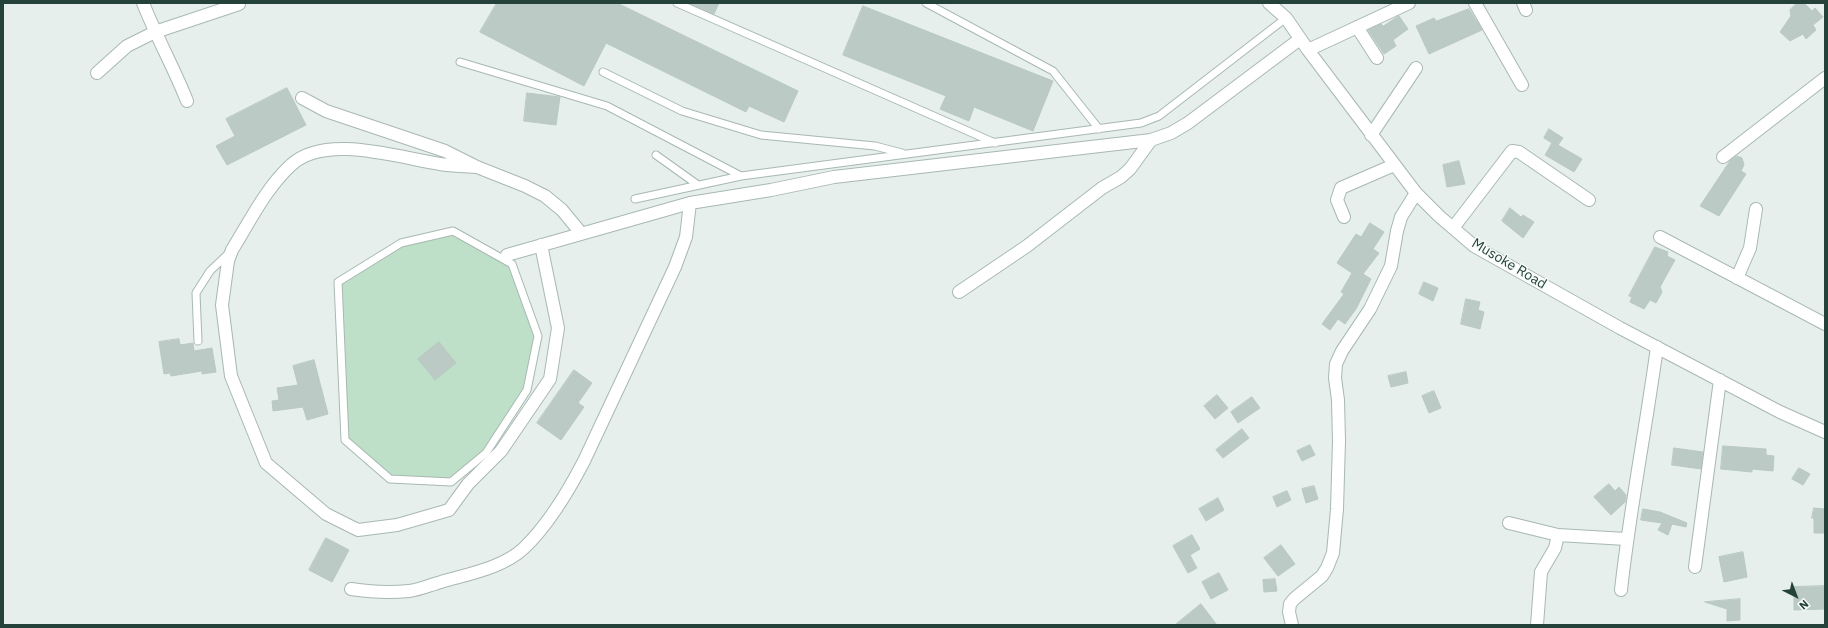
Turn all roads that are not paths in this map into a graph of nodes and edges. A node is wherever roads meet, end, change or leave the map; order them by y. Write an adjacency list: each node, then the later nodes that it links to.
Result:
1 (142, 3): 10 (street)
2 (677, 3): 25 (lane)
3 (926, 3): 22 (lane)
4 (1269, 3): 8 (street, Musoke Road)
5 (1409, 3): 9 (street)
6 (1475, 3): 19 (street)
7 (239, 4): 10 (street)
8 (1286, 18): 11 (street, Musoke Road); 22 (lane)
9 (1357, 27): 12 (street); 13 (street)
10 (155, 32): 17 (street); 21 (street)
11 (1300, 39): 12 (street, Musoke Road); 24 (street)
12 (1308, 50): 23 (street, Musoke Road)
13 (1377, 58)
14 (460, 62): 31 (lane)
15 (1416, 68): 23 (street)
16 (603, 72): 26 (lane)
17 (96, 73)
18 (1825, 78): 28 (street)
19 (1522, 85)
20 (302, 98): 30 (street)
21 (187, 101)
22 (1099, 129): 25 (lane)
23 (1371, 135): 29 (street, Musoke Road)
24 (1151, 140): 36 (street); 46 (street)
25 (996, 143): 26 (lane)
26 (906, 154): 31 (lane)
27 (656, 155): 32 (lane)
28 (1723, 157)
29 (1394, 165): 33 (street, Musoke Road); 38 (street)
30 (477, 167): 40 (street); 43 (street)
31 (741, 176): 32 (lane)
32 (698, 185): 34 (lane)
33 (1416, 193): 39 (street, Musoke Road); 58 (street)
34 (635, 199)
35 (1589, 200): 39 (street)
36 (690, 203): 40 (street); 56 (street)
37 (1756, 209): 45 (street)
38 (1344, 217)
39 (1453, 228): 49 (street, Musoke Road)
40 (581, 233): 42 (street)
41 (1660, 237): 45 (street)
42 (541, 245): 43 (street); 44 (street)
43 (232, 250): 48 (lane)
44 (510, 260): 44 (lane)
45 (1737, 278): 47 (street)
46 (959, 292)
47 (1825, 324)
48 (198, 341)
49 (1658, 347): 50 (street, Musoke Road); 54 (street)
50 (1720, 380): 51 (street, Musoke Road); 55 (street)
51 (1825, 432)
52 (1509, 523): 53 (street)
53 (1558, 535): 54 (street); 59 (street)
54 (1626, 539): 57 (street)
55 (1696, 567)
56 (351, 589)
57 (1621, 590)
58 (1292, 625)
59 (1537, 625)

